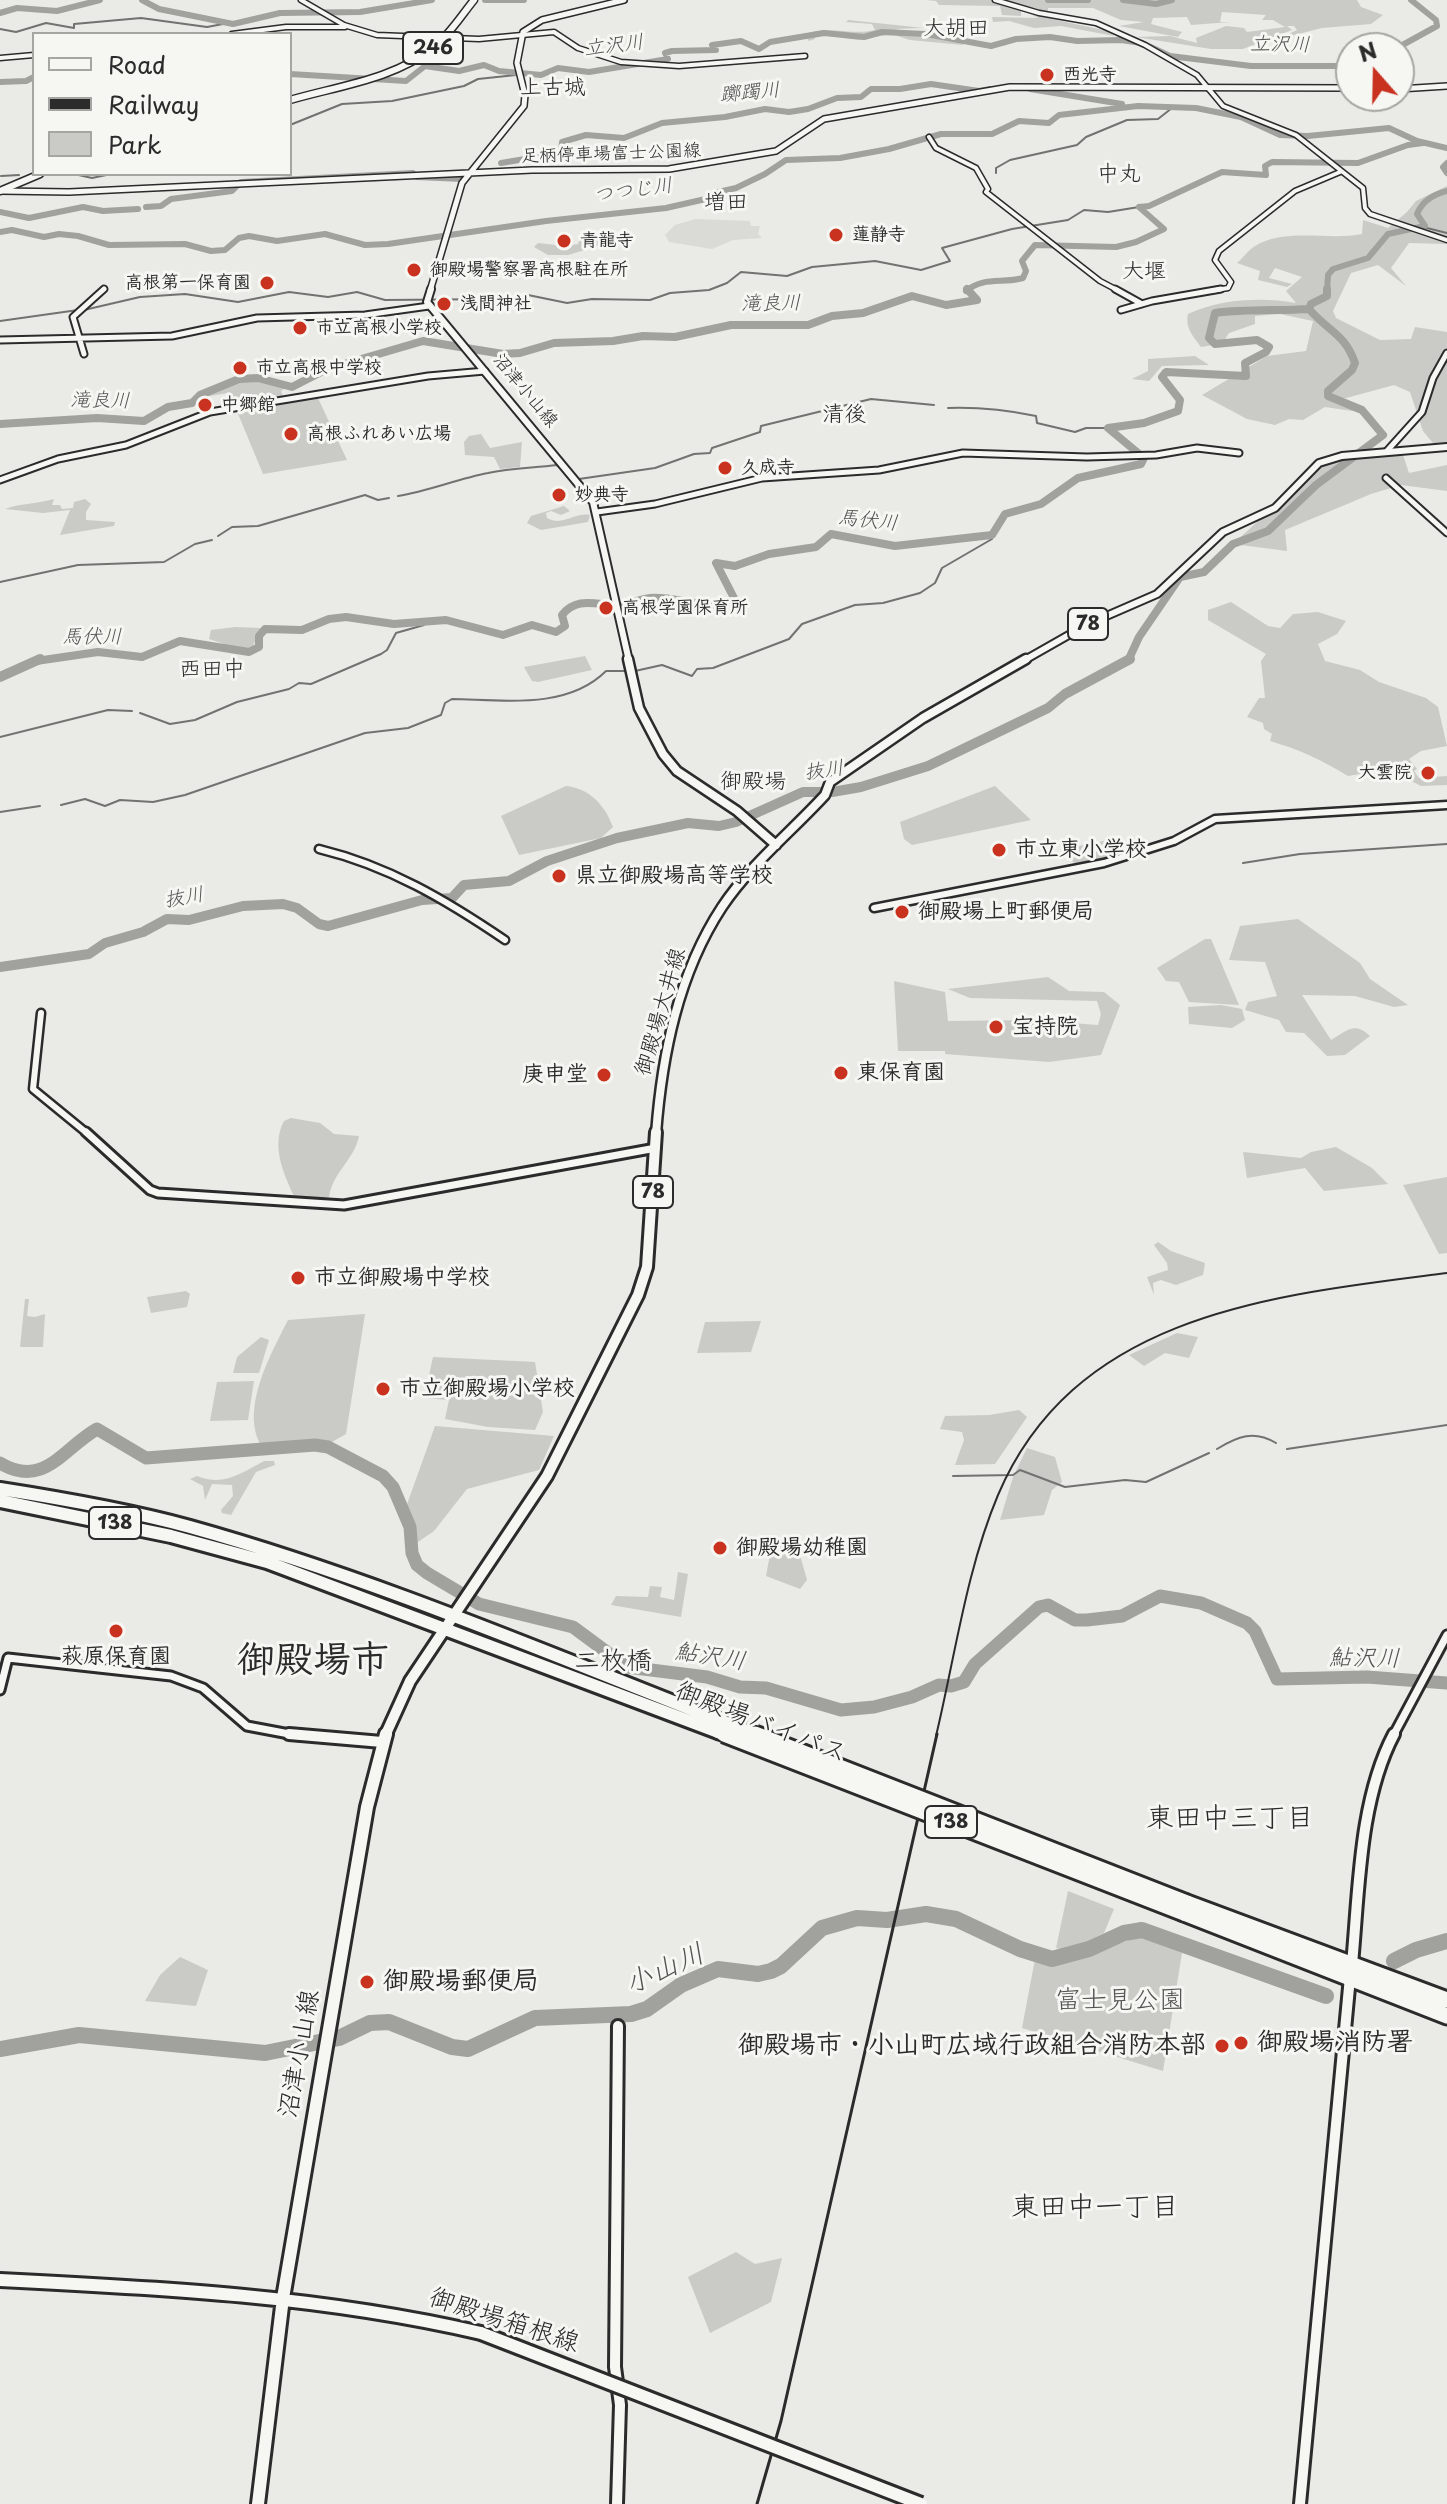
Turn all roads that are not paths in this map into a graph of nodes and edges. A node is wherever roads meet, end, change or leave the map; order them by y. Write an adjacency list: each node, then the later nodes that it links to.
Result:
1 (301, 0): 5 (street)
2 (472, 0): 8 (highway, 246)
3 (624, 0): 7 (main road)
4 (995, 0): 15 (street)
5 (348, 26): 6 (street); 8 (street)
6 (247, 32)
7 (522, 34): 8 (street); 10 (street); 19 (main road)
8 (441, 38): 16 (highway, 246)
9 (32, 55): 11 (street)
10 (805, 56)
11 (0, 58)
12 (1447, 86): 14 (main road)
13 (1335, 88): 15 (main road, 足柄停車場富士公園線)
14 (1415, 88)
15 (1210, 89): 18 (street); 19 (main road, 足柄停車場富士公園線)
16 (292, 98)
17 (930, 139): 25 (street)
18 (1340, 172): 22 (street); 25 (street)
19 (469, 173): 21 (main road, 足柄停車場富士公園線); 24 (main road)
20 (32, 176): 21 (highway)
21 (0, 190)
22 (1447, 240)
23 (104, 289): 27 (street)
24 (428, 302): 27 (street); 31 (main road, 沼津小山線)
25 (1142, 304): 26 (street)
26 (1121, 310)
27 (80, 337): 28 (street); 30 (street)
28 (0, 340)
29 (1447, 353): 33 (street)
30 (84, 354)
31 (485, 371): 36 (street); 37 (main road, 沼津小山線)
32 (1447, 447): 33 (main road, 御殿場大井線 / 78)
33 (1386, 452): 40 (main road, 御殿場大井線 / 78)
34 (1239, 453): 37 (street)
35 (1386, 478): 38 (street)
36 (0, 480)
37 (597, 512): 40 (main road, 沼津小山線)
38 (1447, 533)
39 (1447, 805): 42 (street)
40 (776, 845): 45 (main road, 御殿場大井線 / 78)
41 (319, 849): 43 (street)
42 (874, 908)
43 (505, 940)
44 (41, 1013): 45 (street)
45 (656, 1148): 48 (main road, 御殿場大井線 / 78)
46 (0, 1489): 48 (highway, 御殿場バイパス / 138)
47 (0, 1501): 48 (highway, 御殿場バイパス / 138)
48 (448, 1622): 51 (main road, 沼津小山線); 52 (highway, 御殿場バイパス / 138, bridge)
49 (1447, 1635): 52 (street)
50 (0, 1690): 51 (street)
51 (382, 1742): 57 (main road, 沼津小山線)
52 (1351, 1972): 53 (highway, 御殿場バイパス / 138); 54 (highway, 御殿場バイパス / 138); 61 (street)
53 (1447, 2000)
54 (1447, 2016)
55 (618, 2026): 59 (street)
56 (0, 2280): 57 (main road, 御殿場箱根線)
57 (283, 2298): 58 (main road, 沼津小山線); 60 (main road, 御殿場箱根線, bridge)
58 (258, 2504)
59 (617, 2504)
60 (921, 2504)
61 (1300, 2504)

